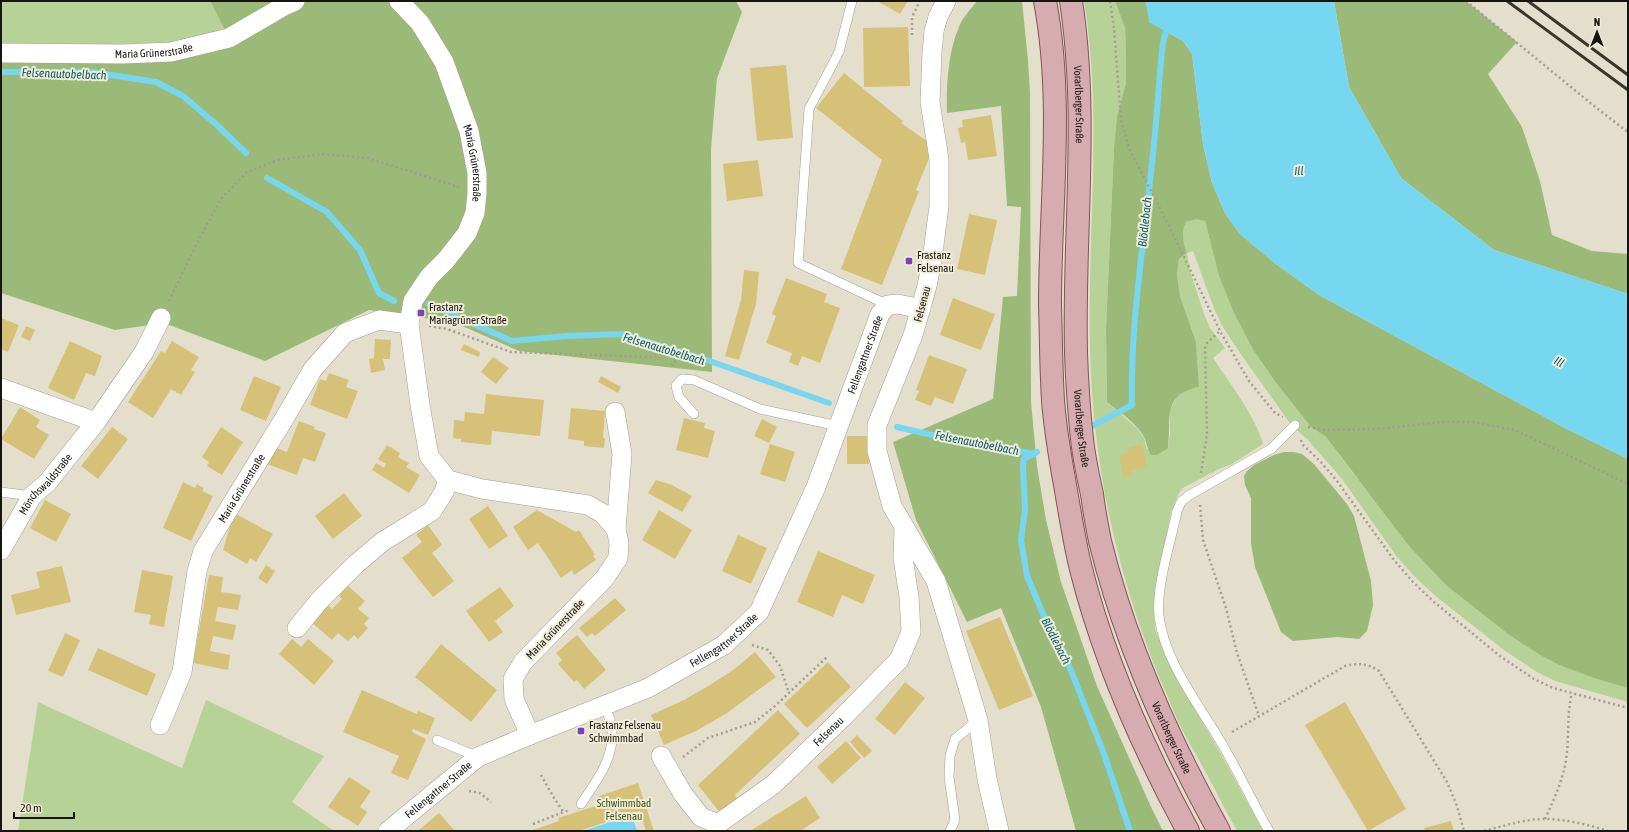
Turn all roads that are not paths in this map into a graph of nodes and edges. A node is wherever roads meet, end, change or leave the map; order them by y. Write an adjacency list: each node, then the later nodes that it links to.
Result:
1 (295, 1): 7 (street, Maria Grünerstraße)
2 (399, 1): 11 (street, Maria Grünerstraße)
3 (852, 1): 8 (lane)
4 (946, 1): 9 (street, Felsenau)
5 (1045, 1): 36 (main road)
6 (1071, 1): 37 (main road, Vorarlberger Straße)
7 (1, 53)
8 (888, 305): 9 (street, Fellengattner Straße); 17 (street, Fellengattner Straße)
9 (921, 310): 21 (street, Felsenau)
10 (161, 318): 15 (street, Mönchswaldstraße)
11 (409, 324): 18 (street, Maria Grünerstraße); 27 (street, Maria Grünerstraße)
12 (1, 388): 15 (street)
13 (615, 412): 22 (street, Maria Grünerstraße)
14 (694, 414): 17 (lane)
15 (96, 422): 20 (street, Mönchswaldstraße)
16 (1295, 425): 38 (lane)
17 (838, 426): 25 (street, Fellengattner Straße)
18 (448, 480): 22 (street); 24 (street)
19 (1, 492): 20 (lane)
20 (32, 496): 23 (street, Mönchswaldstraße)
21 (904, 528): 26 (street, Felsenau); 31 (street, Felsenau)
22 (616, 529): 28 (street, Maria Grünerstraße)
23 (1, 550)
24 (297, 628)
25 (604, 705): 28 (street, Fellengattner Straße); 32 (lane)
26 (978, 720): 34 (lane); 35 (street, Felsenau)
27 (160, 725)
28 (530, 734): 30 (street, Fellengattner Straße)
29 (437, 740): 30 (lane)
30 (478, 757): 33 (street, Fellengattner Straße)
31 (665, 763)
32 (581, 804)
33 (388, 831)
34 (950, 831)
35 (999, 831)
36 (1188, 831)
37 (1219, 831)
38 (1269, 831)

